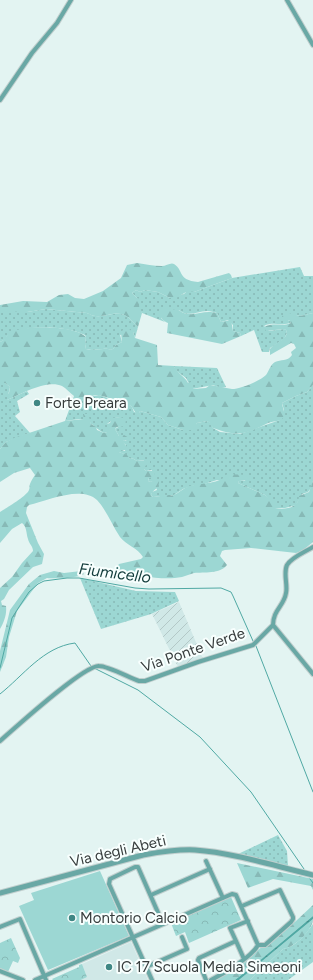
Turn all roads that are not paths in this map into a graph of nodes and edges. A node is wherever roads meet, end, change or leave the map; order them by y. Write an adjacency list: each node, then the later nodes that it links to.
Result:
1 (71, 0): 4 (street)
2 (287, 0): 3 (street)
3 (313, 45)
4 (0, 100)
5 (313, 547): 6 (street, Via Ponte Verde)
6 (273, 624): 7 (street); 8 (street, Via Ponte Verde)
7 (313, 674)
8 (0, 742)
9 (206, 861): 10 (street)
10 (210, 869): 13 (street); 14 (street)
11 (313, 875): 12 (street, Via degli Abeti)
12 (0, 893)
13 (150, 895): 17 (street); 20 (street)
14 (223, 898): 15 (street); 17 (street)
15 (242, 906): 16 (street); 22 (street)
16 (248, 921): 21 (street); 22 (street)
17 (163, 924): 20 (street)
18 (0, 927): 26 (street)
19 (182, 937): 24 (street)
20 (133, 938): 24 (street); 26 (street)
21 (236, 941): 23 (street); 30 (street)
22 (258, 946): 23 (street)
23 (244, 959): 31 (street)
24 (146, 967): 29 (street)
25 (0, 971): 27 (street)
26 (46, 978): 28 (street)
27 (23, 980)
28 (35, 980)
29 (152, 980)
30 (206, 980)
31 (211, 980)

